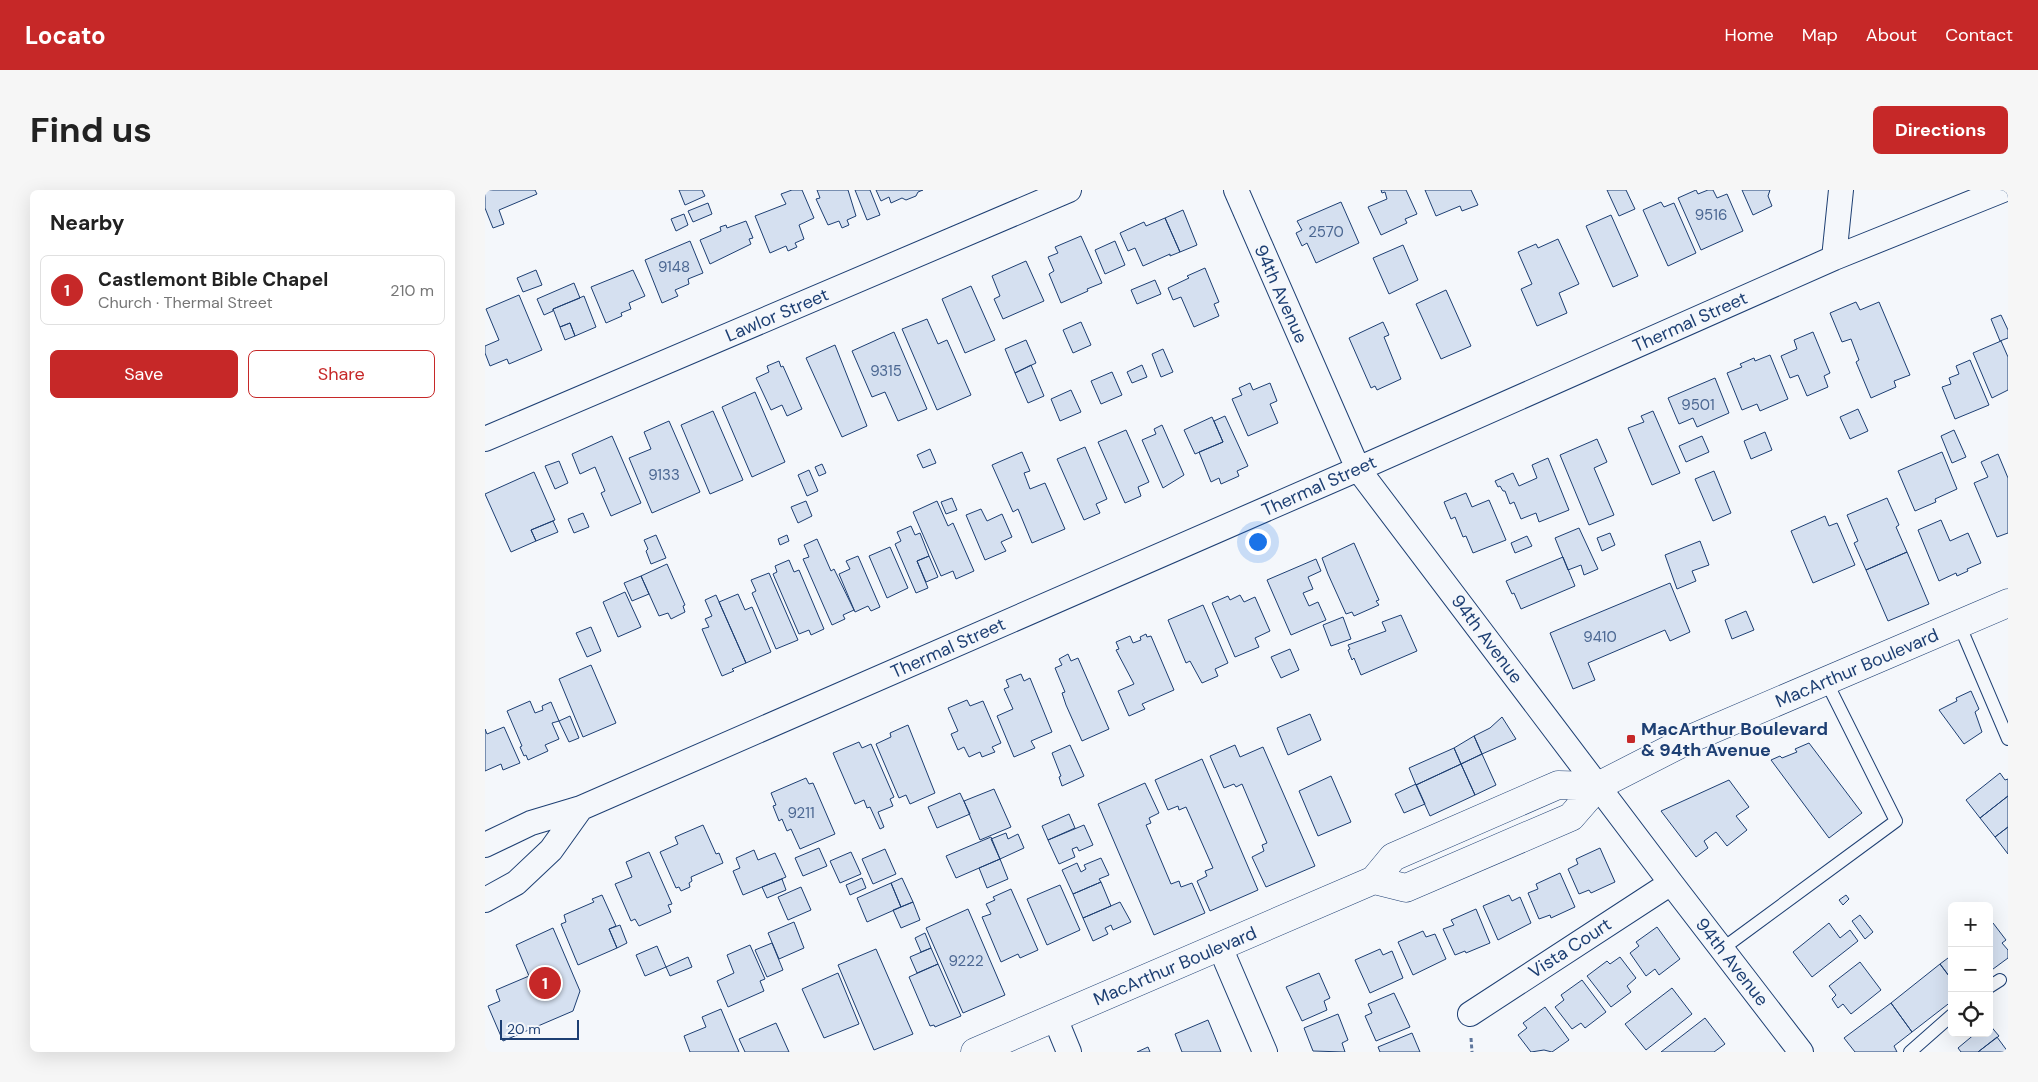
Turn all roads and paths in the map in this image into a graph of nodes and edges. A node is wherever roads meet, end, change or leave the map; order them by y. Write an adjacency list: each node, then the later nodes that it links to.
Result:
1 (1069, 190): 6 (street, Lawlor Street)
2 (1235, 190): 7 (street, 94th Avenue)
3 (1841, 190): 5 (street)
4 (2003, 190): 5 (street, Thermal Street)
5 (1834, 258): 7 (street, Thermal Street)
6 (485, 439)
7 (1358, 469): 12 (street, 94th Avenue); 13 (street, Thermal Street)
8 (2008, 603): 9 (main road, MacArthur Boulevard)
9 (1959, 624): 10 (main road, MacArthur Boulevard); 11 (lane)
10 (1826, 681): 12 (main road, MacArthur Boulevard); 18 (lane)
11 (2008, 739)
12 (1598, 786): 15 (street, 94th Avenue); 17 (main road, MacArthur Boulevard)
13 (581, 808): 14 (street, Thermal Street); 16 (street)
14 (485, 845)
15 (1671, 883): 18 (street, 94th Avenue); 19 (street, Vista Court)
16 (485, 899)
17 (1220, 947): 20 (main road, MacArthur Boulevard); 24 (street)
18 (1722, 949): 25 (street, 94th Avenue)
19 (1469, 1014)
20 (1055, 1018): 22 (main road, MacArthur Boulevard); 23 (street)
21 (1948, 1019): 26 (lane)
22 (975, 1052)
23 (1069, 1052)
24 (1265, 1052)
25 (1801, 1052)
26 (1910, 1052)

